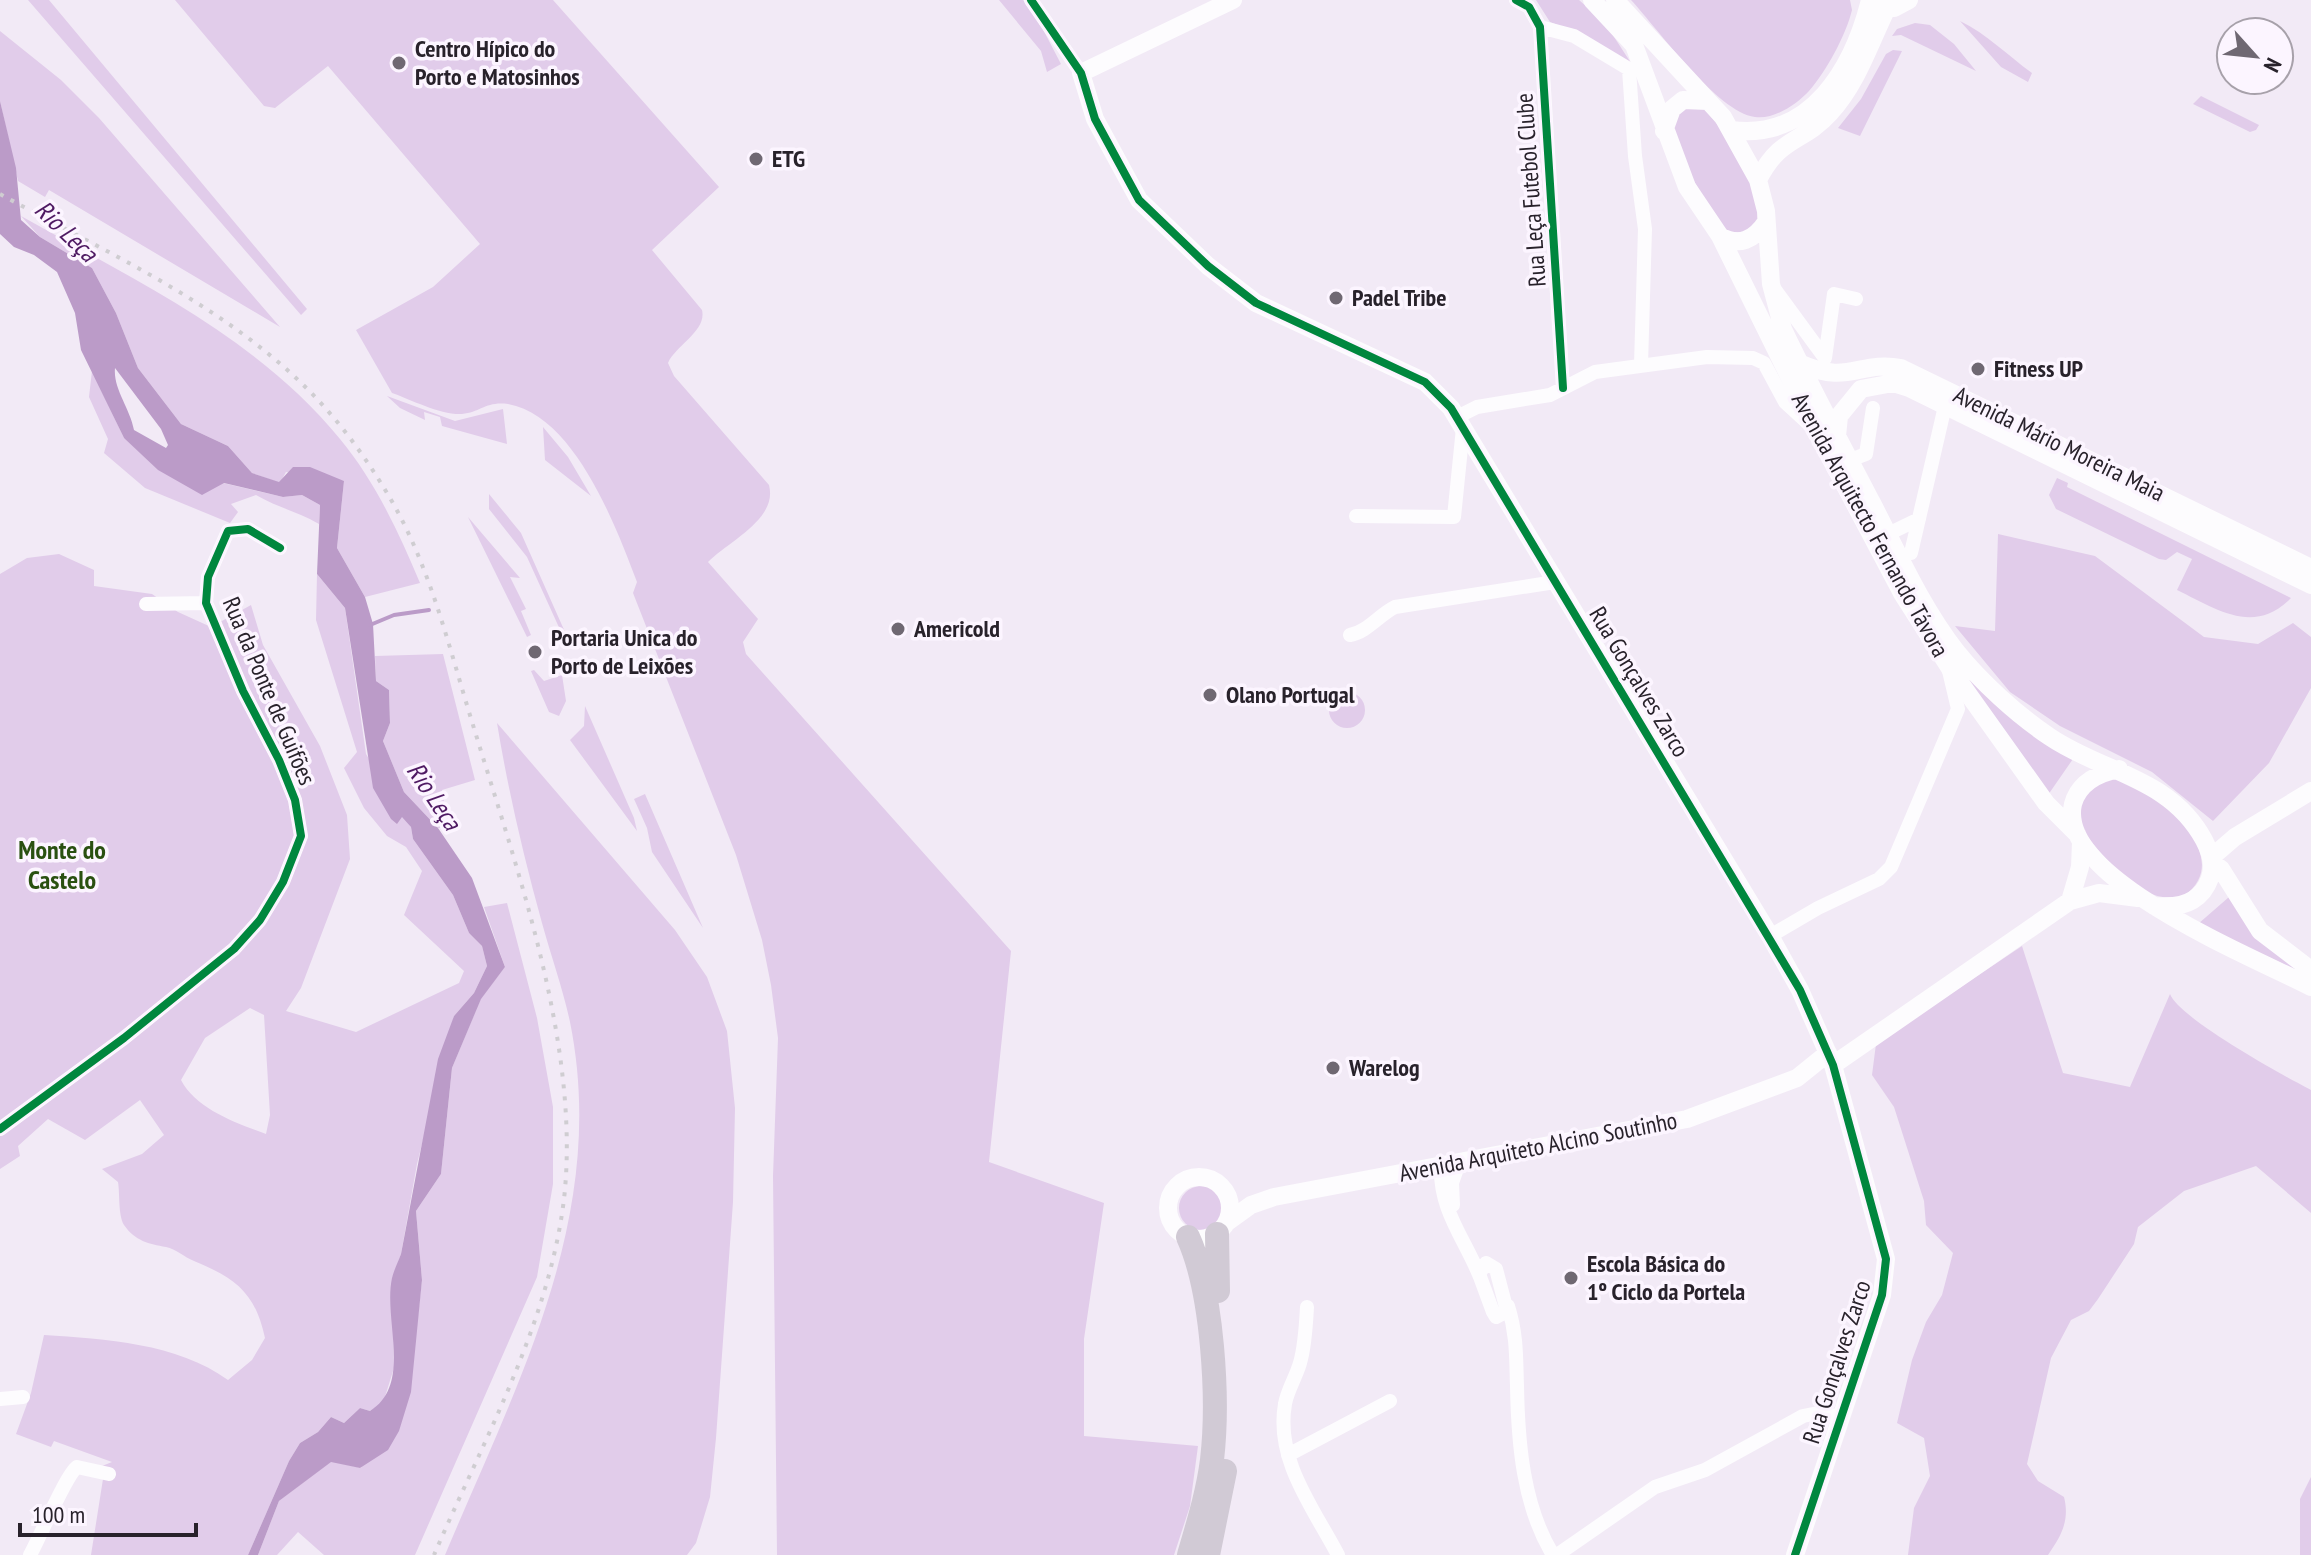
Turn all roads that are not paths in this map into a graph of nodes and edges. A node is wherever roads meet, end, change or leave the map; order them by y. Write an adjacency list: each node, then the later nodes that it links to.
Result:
1 (1031, 0): 9 (street, Rua Gonçalves Zarco)
2 (1233, 0): 9 (main road)
3 (1516, 0): 8 (street)
4 (1592, 0): 12 (main road, Avenida Arquitecto Fernando Távora)
5 (1615, 0): 10 (main road, Avenida Arquitecto Fernando Távora)
6 (1909, 0): 7 (main road)
7 (1876, 3): 11 (main road); 13 (main road)
8 (1540, 27): 19 (street); 20 (street, Rua Leça Futebol Clube)
9 (1081, 73): 23 (main road, Rua Gonçalves Zarco)
10 (1708, 101): 11 (main road, Avenida Arquitecto Fernando Távora); 12 (main road)
11 (1731, 130): 13 (main road, Avenida Arquitecto Fernando Távora)
12 (1664, 131): 15 (main road, Avenida Arquitecto Fernando Távora)
13 (1758, 180): 14 (main road, Avenida Arquitecto Fernando Távora)
14 (1766, 222): 15 (main road); 17 (main road, Avenida Arquitecto Fernando Távora)
15 (1720, 236): 24 (main road, Avenida Arquitecto Fernando Távora)
16 (1856, 299): 17 (street)
17 (1792, 328): 18 (main road, Avenida Arquitecto Fernando Távora)
18 (1799, 363): 25 (main road, Avenida Arquitecto Fernando Távora); 32 (main road, Avenida Mário Moreira Maia)
19 (1641, 365): 20 (street); 24 (street)
20 (1563, 388): 23 (street)
21 (1945, 406): 25 (main road, Avenida Mário Moreira Maia); 28 (street); 34 (main road, Avenida Mário Moreira Maia)
22 (1873, 408): 26 (street)
23 (1460, 422): 27 (street); 33 (main road, Rua Gonçalves Zarco)
24 (1815, 429): 38 (main road, Avenida Arquitecto Fernando Távora)
25 (1837, 436): 26 (main road, Avenida Arquitecto Fernando Távora)
26 (1850, 460): 29 (main road, Avenida Arquitecto Fernando Távora)
27 (1356, 516)
28 (1919, 519): 29 (street); 31 (street)
29 (1888, 534): 41 (main road, Avenida Arquitecto Fernando Távora)
30 (280, 548): 35 (street, Rua da Ponte de Guifões)
31 (1911, 553)
32 (2311, 568)
33 (1555, 582): 37 (street); 49 (main road, Rua Gonçalves Zarco)
34 (2311, 585)
35 (206, 603): 36 (street); 53 (street, Rua da Ponte de Guifões)
36 (146, 604)
37 (1350, 635)
38 (1949, 667): 39 (street); 40 (main road, Avenida Arquitecto Fernando Távora)
39 (1958, 709): 40 (street); 49 (street)
40 (1985, 715): 45 (main road, Avenida Arquitecto Fernando Távora)
41 (2119, 769): 43 (main road, Avenida Arquitecto Fernando Távora); 45 (main road)
42 (2311, 791): 44 (main road)
43 (2200, 833): 44 (main road); 46 (main road, Avenida Arquitecto Fernando Távora)
44 (2235, 837): 46 (main road)
45 (2079, 838): 47 (main road); 48 (main road, Avenida Arquitecto Fernando Távora)
46 (2212, 859): 48 (main road); 50 (main road, Avenida Arquitecto Fernando Távora)
47 (2070, 901): 48 (main road, Avenida Arquiteto Alcino Soutinho); 52 (main road, Avenida Arquiteto Alcino Soutinho)
48 (2149, 903): 51 (main road, Avenida Arquitecto Fernando Távora)
49 (1770, 936): 52 (main road, Rua Gonçalves Zarco)
50 (2311, 970)
51 (2311, 987)
52 (1833, 1065): 54 (main road, Avenida Arquiteto Alcino Soutinho); 70 (main road, Rua Gonçalves Zarco)
53 (0, 1129)
54 (1450, 1165): 55 (main road, Avenida Arquiteto Alcino Soutinho); 56 (street); 61 (street)
55 (1412, 1171): 56 (street); 58 (main road, Avenida Arquiteto Alcino Soutinho)
56 (1441, 1187): 62 (street)
57 (1223, 1188): 58 (main road, Avenida Arquiteto Alcino Soutinho); 59 (main road); 60 (main road)
58 (1274, 1197): 59 (main road, Avenida Arquiteto Alcino Soutinho)
59 (1222, 1228): 60 (main road); 75 (highway)
60 (1188, 1237): 74 (highway)
61 (1493, 1264): 62 (street); 63 (street)
62 (1482, 1282): 65 (street)
63 (1508, 1306): 65 (street); 66 (street)
64 (1307, 1307): 71 (street)
65 (1496, 1317): 66 (street)
66 (1517, 1374): 77 (street)
67 (23, 1397): 68 (street)
68 (0, 1399)
69 (1390, 1401): 71 (street)
70 (1841, 1417): 77 (street); 78 (main road, Rua Gonçalves Zarco)
71 (1288, 1455): 76 (street)
72 (109, 1474): 73 (street)
73 (30, 1555)
74 (1189, 1555)
75 (1208, 1555)
76 (1338, 1555)
77 (1555, 1555)
78 (1795, 1555)

